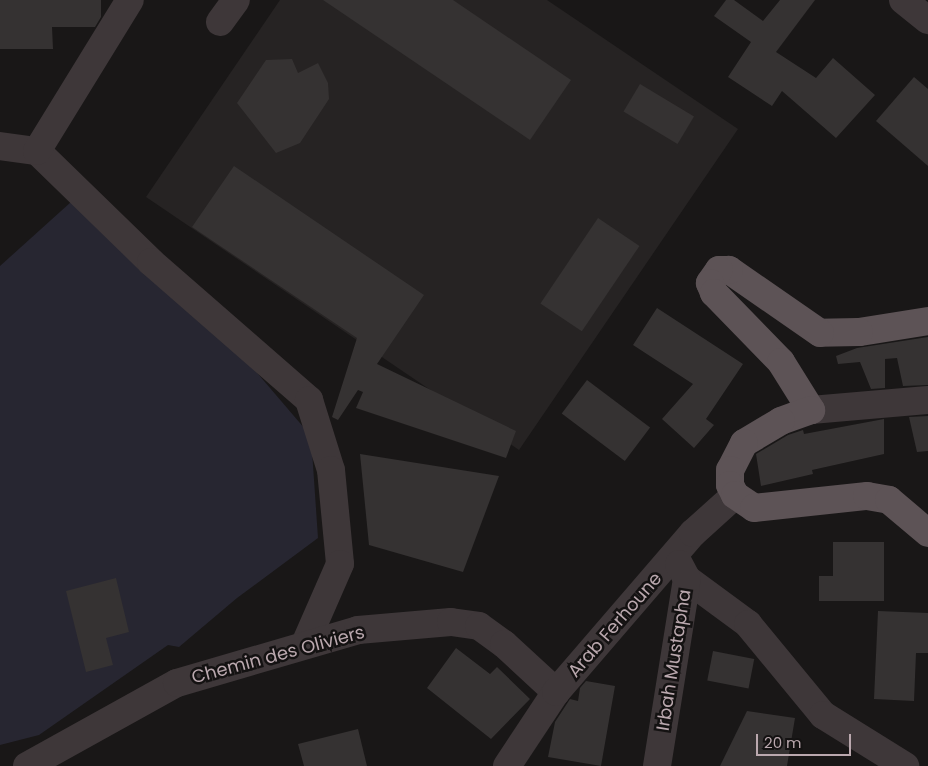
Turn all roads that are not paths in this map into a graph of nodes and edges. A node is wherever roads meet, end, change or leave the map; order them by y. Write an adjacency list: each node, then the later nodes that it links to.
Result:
1 (130, 0): 7 (street)
2 (236, 0): 5 (street)
3 (903, 0): 4 (street)
4 (928, 20)
5 (220, 22)
6 (0, 146): 7 (street)
7 (37, 151): 14 (street)
8 (928, 321): 10 (main road)
9 (928, 400): 10 (street)
10 (811, 410): 11 (main road)
11 (739, 499): 12 (main road); 13 (street, Arab Ferhoune)
12 (928, 533)
13 (681, 568): 15 (street, Arab Ferhoune); 18 (street, Irbah Mustapha); 19 (street)
14 (305, 644): 15 (street, Chemin des Oliviers); 16 (street, Chemin des Oliviers)
15 (556, 692): 17 (street, Arab Ferhoune)
16 (27, 766)
17 (507, 766)
18 (657, 766)
19 (905, 766)

